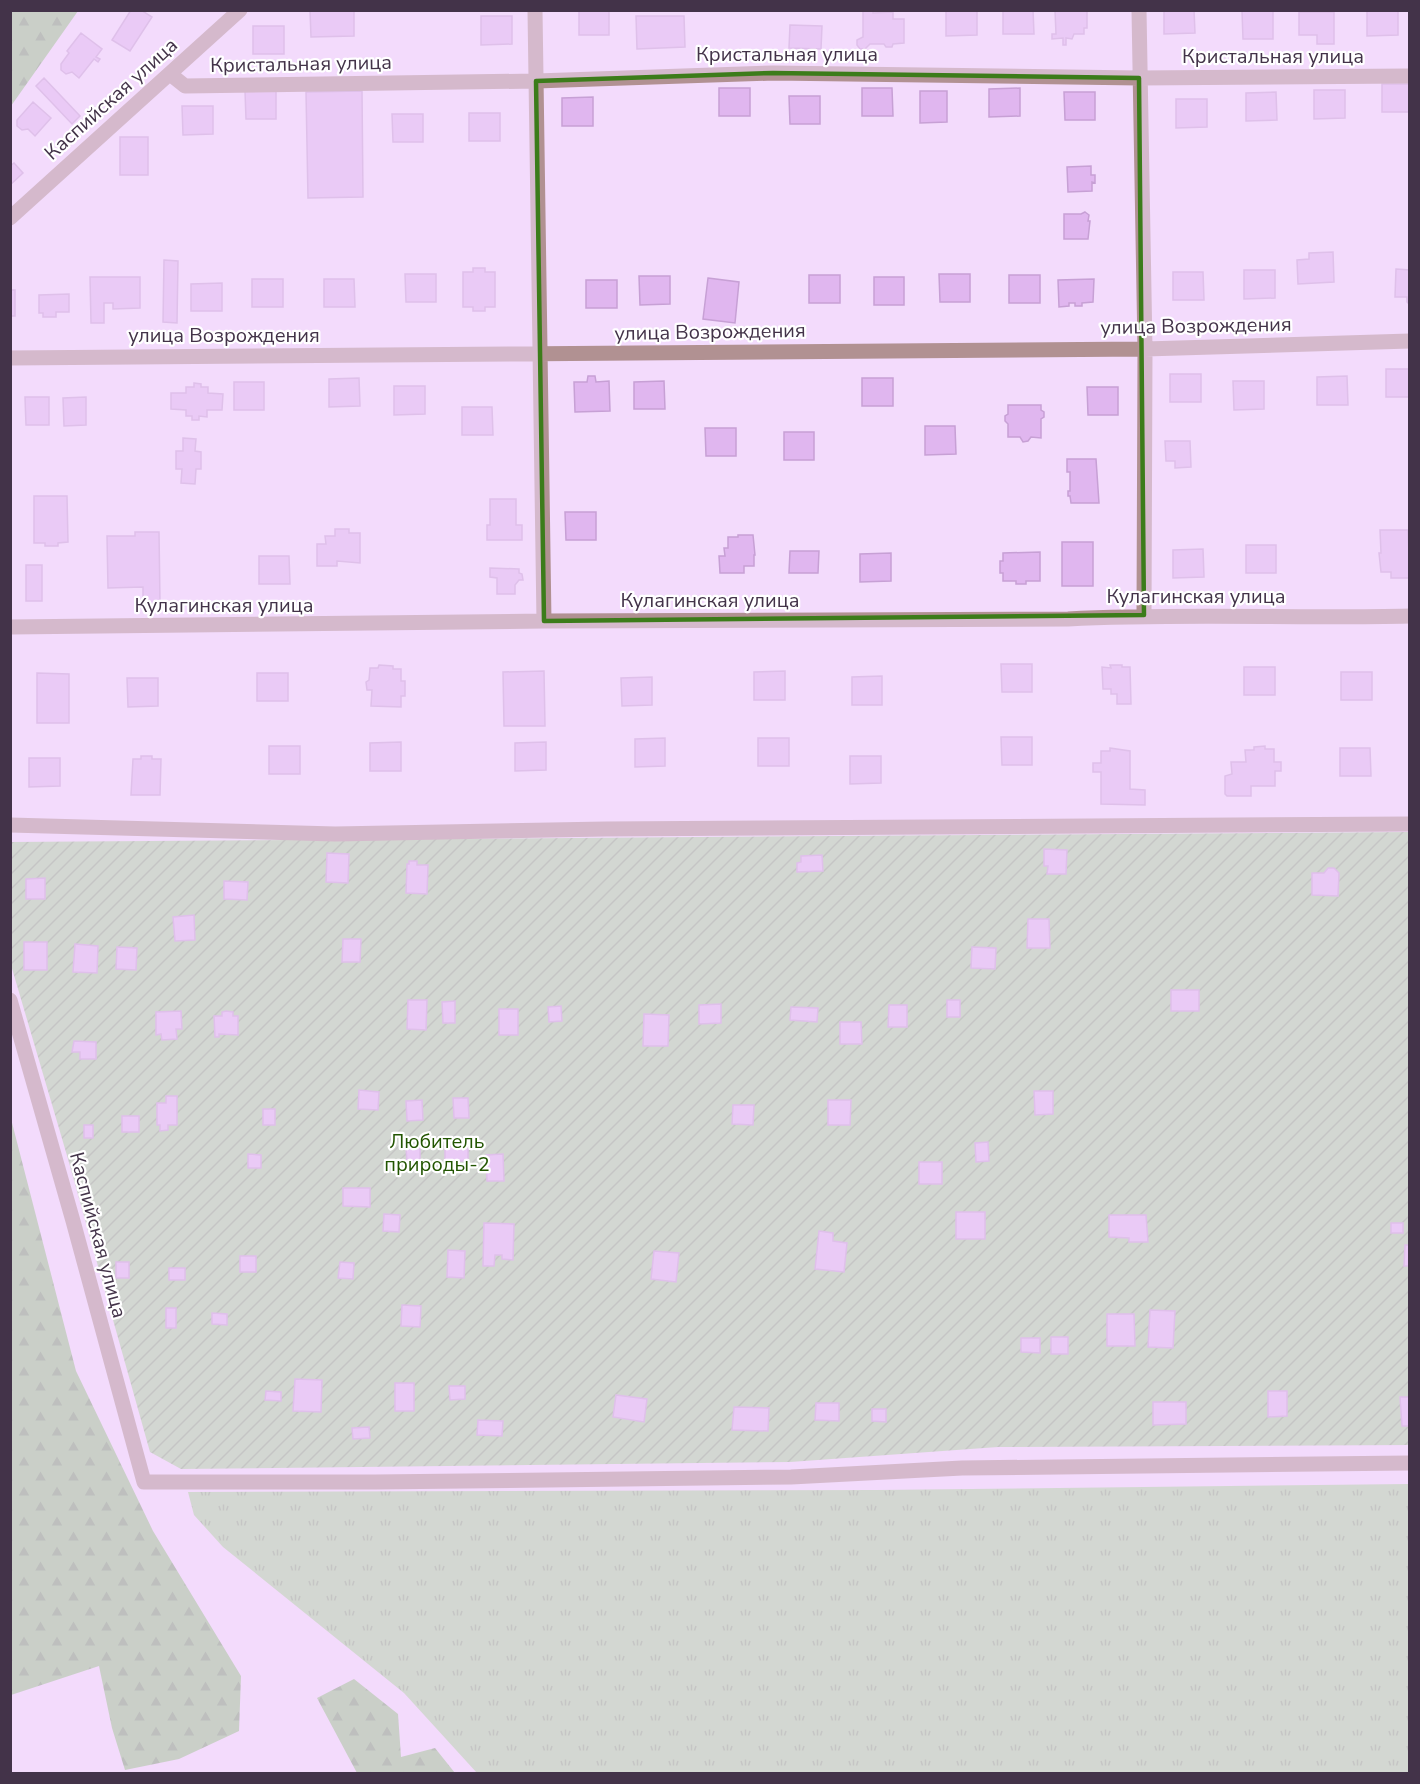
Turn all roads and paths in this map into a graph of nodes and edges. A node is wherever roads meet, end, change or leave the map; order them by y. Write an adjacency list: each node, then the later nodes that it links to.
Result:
1 (240, 10): 4 (street, Каспийская улица)
2 (535, 10): 7 (street)
3 (1139, 10): 6 (street)
4 (170, 74): 7 (street, Кристальная улица); 8 (street, Каспийская улица)
5 (1410, 76): 6 (street, Кристальная улица)
6 (1139, 78): 7 (street, Кристальная улица); 10 (street)
7 (536, 81): 11 (street)
8 (10, 219)
9 (1410, 341): 10 (street, улица Возрождения)
10 (1145, 349): 11 (street, улица Возрождения); 13 (street)
11 (541, 354): 12 (street, улица Возрождения); 15 (street)
12 (10, 358)
13 (1144, 615): 14 (street, Кулагинская улица); 15 (street, Кулагинская улица)
14 (1410, 616)
15 (544, 621): 16 (street, Кулагинская улица)
16 (10, 627)
17 (1410, 824): 18 (street)
18 (10, 825)
19 (10, 1000): 20 (street, Каспийская улица)
20 (1410, 1463)

